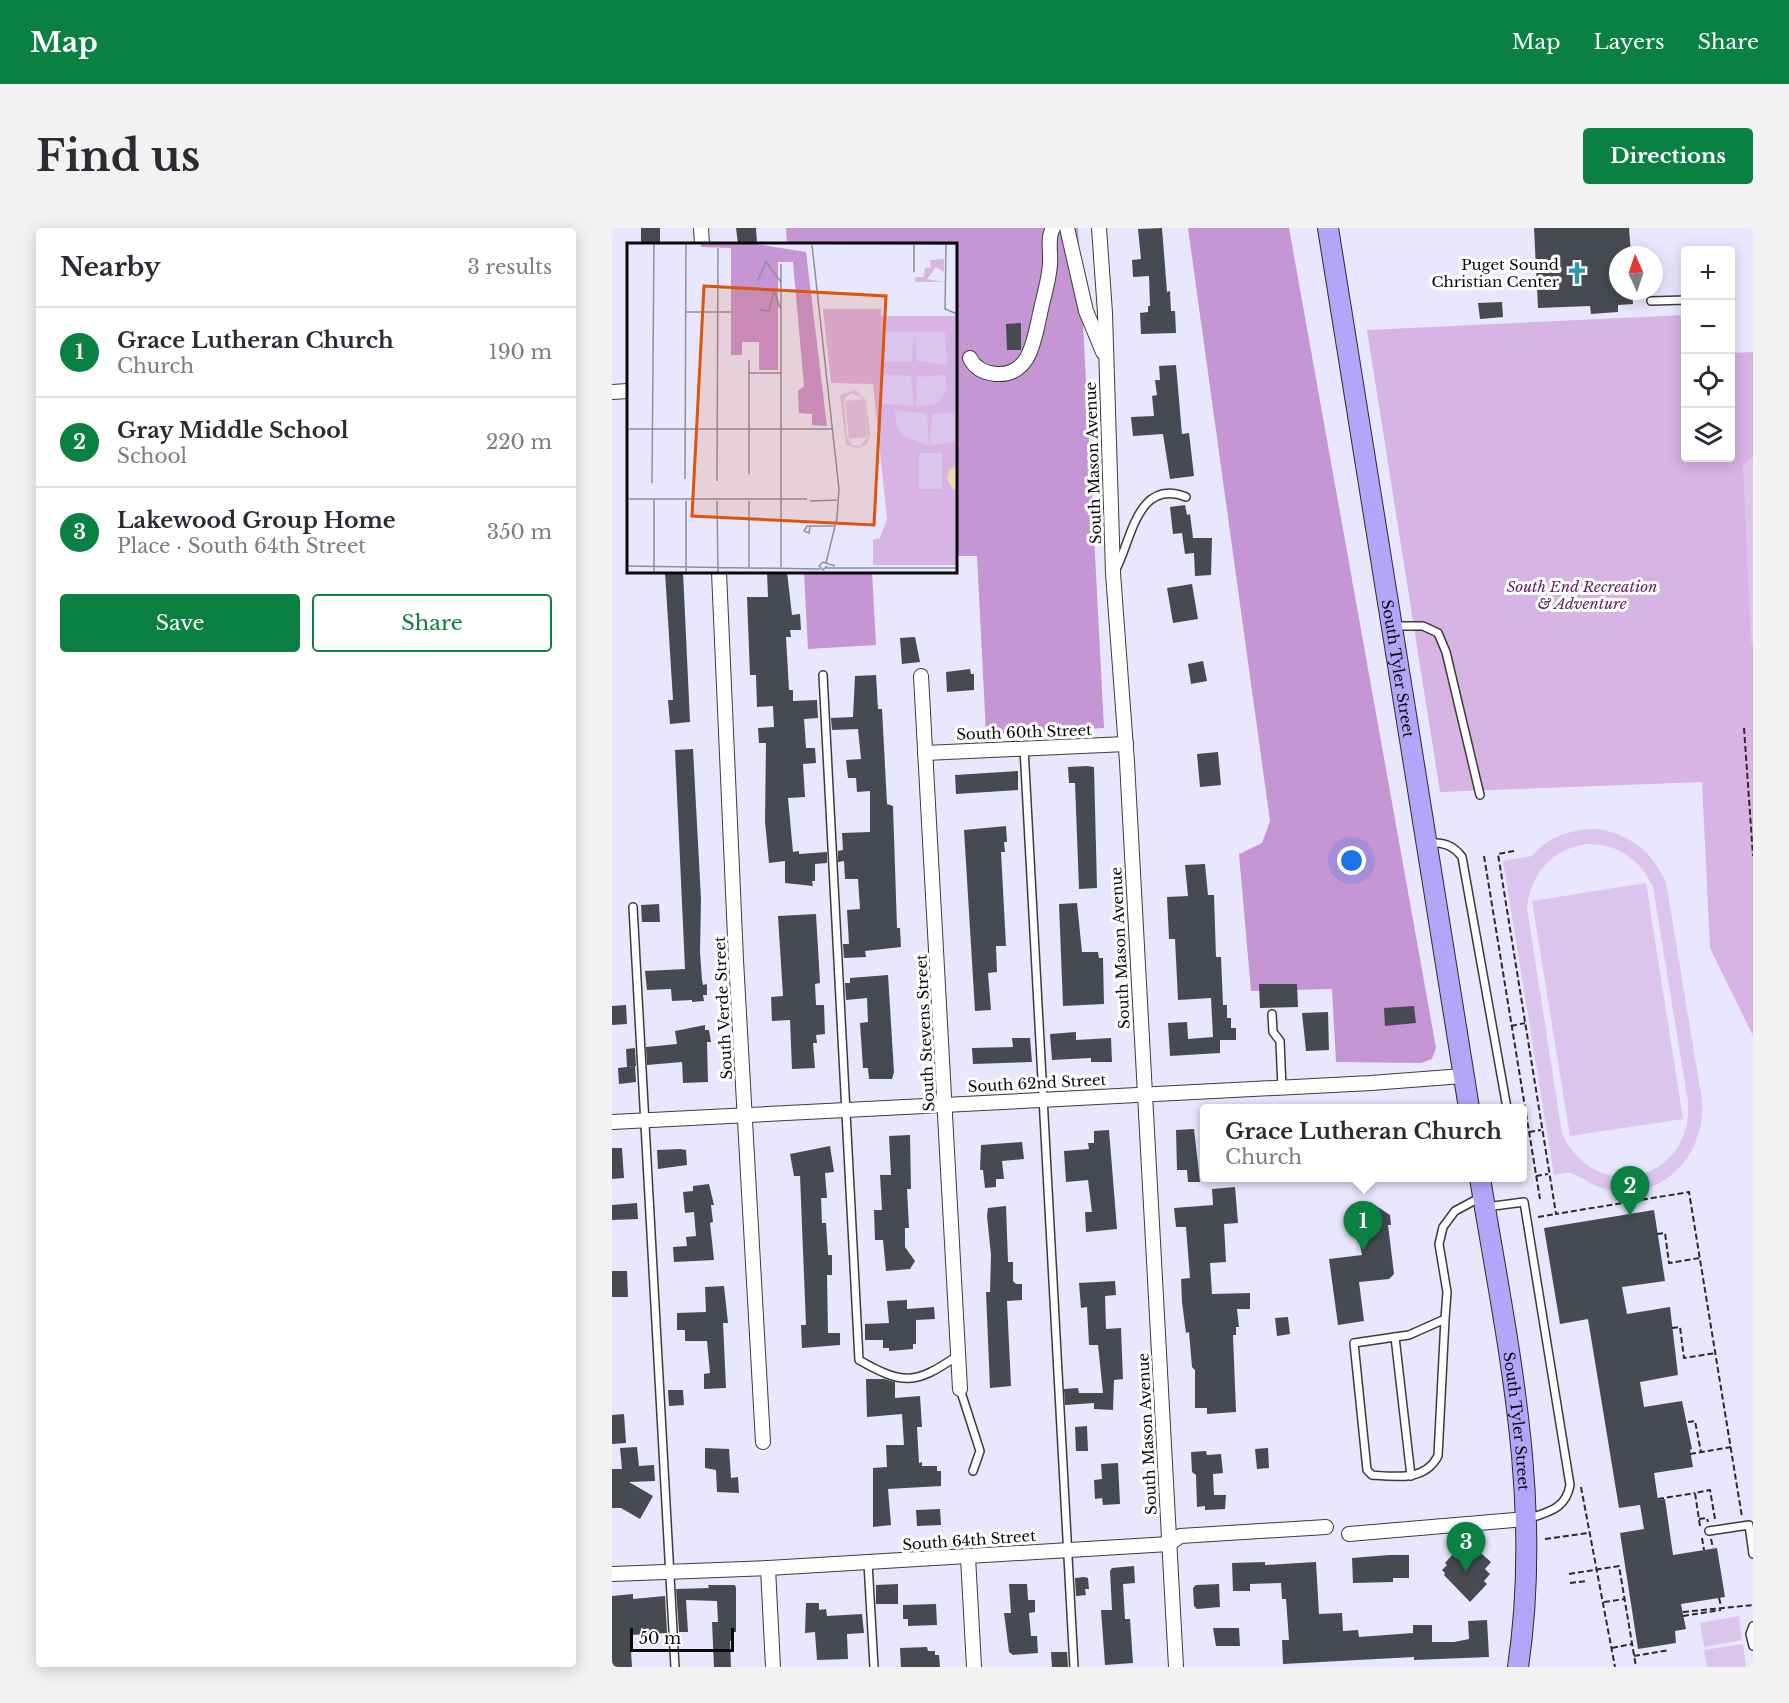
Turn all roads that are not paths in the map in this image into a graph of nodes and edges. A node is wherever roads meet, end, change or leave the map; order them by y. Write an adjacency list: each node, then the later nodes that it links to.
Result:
1 (701, 228): 6 (street)
2 (1053, 228): 9 (street)
3 (1066, 228): 10 (street)
4 (1099, 228): 10 (street, South Mason Avenue)
5 (1328, 228): 16 (street, South Tyler Street)
6 (702, 243)
7 (1681, 300): 8 (lane)
8 (1651, 301)
9 (970, 358)
10 (1106, 360): 15 (street, South Mason Avenue)
11 (627, 391): 12 (street)
12 (612, 392)
13 (1186, 497): 15 (lane)
14 (719, 573): 34 (street, South Verde Street)
15 (1113, 573): 19 (street, South Mason Avenue)
16 (1391, 626): 22 (lane); 23 (street, South Tyler Street)
17 (823, 675): 33 (lane)
18 (921, 676): 21 (street, South Stevens Street)
19 (1125, 744): 20 (street, South 60th Street); 28 (street, South Mason Avenue)
20 (1024, 748): 21 (street, South 60th Street); 29 (lane)
21 (925, 753): 30 (street, South Stevens Street)
22 (1480, 795)
23 (1425, 843): 26 (street, South Tyler Street); 32 (lane)
24 (633, 907): 35 (lane)
25 (1272, 1014): 27 (lane)
26 (1463, 1076): 27 (street, South 62nd Street); 31 (street, South Tyler Street)
27 (1282, 1088): 28 (street, South 62nd Street)
28 (1145, 1095): 29 (street, South 62nd Street); 49 (street, South Mason Avenue)
29 (1043, 1100): 30 (street, South 62nd Street); 50 (lane)
30 (945, 1104): 33 (street, South 62nd Street); 40 (street, South Stevens Street)
31 (1468, 1104)
32 (1506, 1104)
33 (846, 1110): 34 (street, South 62nd Street); 40 (lane)
34 (746, 1116): 35 (street, South 62nd Street); 42 (street, South Verde Street)
35 (646, 1120): 36 (street, South 62nd Street); 55 (lane)
36 (612, 1122)
37 (1482, 1194): 38 (lane); 45 (street, South Tyler Street); 45 (lane)
38 (1445, 1319): 39 (lane); 44 (lane)
39 (1395, 1337): 44 (lane); 44 (lane)
40 (957, 1356): 41 (street, South Stevens Street)
41 (960, 1389): 43 (lane)
42 (763, 1442)
43 (974, 1471)
44 (1411, 1476)
45 (1527, 1519): 48 (street); 65 (street, South Tyler Street)
46 (1326, 1527): 49 (street, South 64th Street)
47 (1713, 1530): 51 (lane)
48 (1349, 1534)
49 (1169, 1544): 50 (street, South 64th Street); 64 (street, South Mason Avenue)
50 (1068, 1550): 52 (street, South 64th Street); 63 (lane)
51 (1753, 1554)
52 (968, 1557): 53 (street, South 64th Street); 62 (street)
53 (868, 1563): 54 (street, South 64th Street); 61 (lane)
54 (768, 1568): 55 (street, South 64th Street); 60 (street)
55 (671, 1572): 56 (street, South 64th Street); 59 (lane)
56 (612, 1574)
57 (1753, 1626): 58 (lane)
58 (1753, 1646)
59 (675, 1667)
60 (773, 1667)
61 (874, 1667)
62 (974, 1667)
63 (1074, 1667)
64 (1176, 1667)
65 (1518, 1667)

